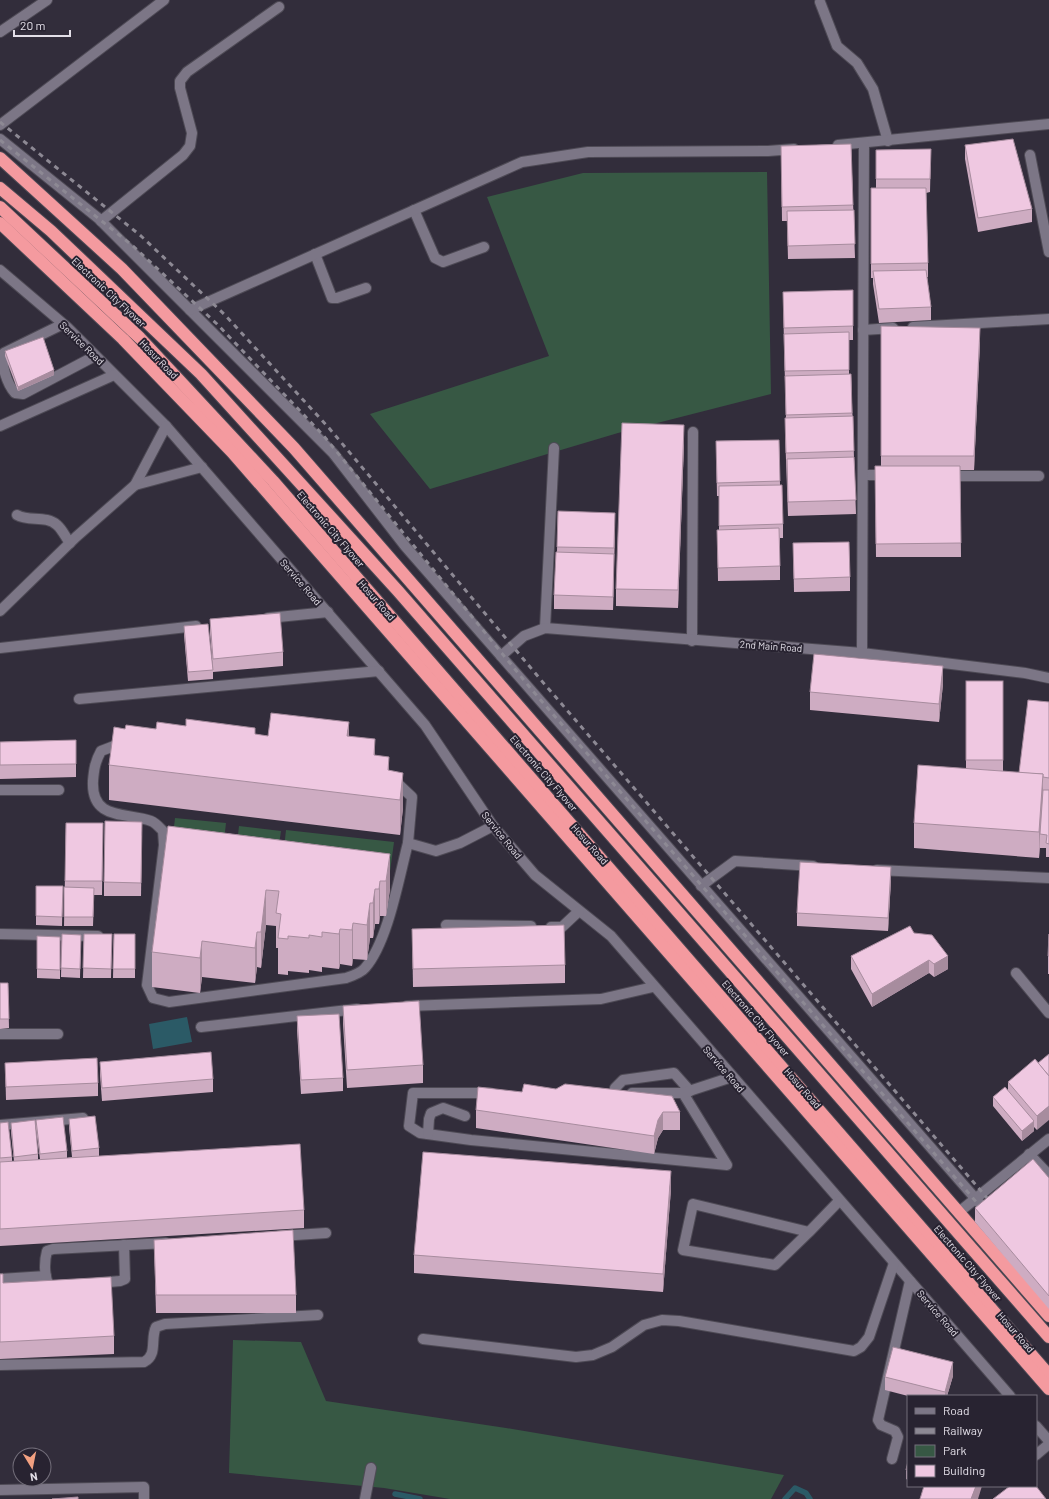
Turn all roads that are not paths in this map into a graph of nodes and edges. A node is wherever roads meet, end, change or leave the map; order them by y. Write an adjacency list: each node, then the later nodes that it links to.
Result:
1 (47, 0): 5 (street)
2 (164, 0): 7 (street)
3 (820, 2): 9 (street)
4 (278, 7): 18 (street)
5 (0, 32)
6 (1049, 124): 9 (street)
7 (0, 125)
8 (0, 139): 18 (street)
9 (888, 141): 10 (street)
10 (864, 143): 11 (street); 28 (street)
11 (827, 146)
12 (805, 148): 17 (street)
13 (1030, 155): 21 (street)
14 (0, 158): 91 (highway)
15 (0, 188): 106 (highway, Electronic City Flyover)
16 (0, 207): 109 (highway, Electronic City Flyover)
17 (414, 210): 20 (street); 22 (street)
18 (101, 221): 25 (street)
19 (0, 223): 110 (highway, Hosur Road)
20 (484, 247)
21 (1049, 252)
22 (315, 254): 24 (street); 25 (street)
23 (0, 270): 27 (street, Service Road)
24 (366, 288)
25 (190, 310): 51 (street)
26 (1049, 319): 28 (street)
27 (63, 324): 29 (street, Service Road); 29 (street)
28 (863, 330): 36 (street)
29 (95, 356): 30 (street, Service Road)
30 (114, 375): 31 (street); 32 (street, Service Road)
31 (0, 426)
32 (166, 426): 35 (street, Service Road); 40 (street)
33 (692, 432): 48 (street)
34 (554, 448): 47 (street)
35 (202, 467): 40 (street); 44 (street, Service Road)
36 (862, 475): 37 (street); 50 (street)
37 (902, 475)
38 (934, 476): 39 (street)
39 (1038, 476)
40 (135, 485): 42 (street)
41 (17, 515): 42 (street)
42 (70, 543): 43 (street)
43 (0, 611)
44 (328, 612): 45 (street); 52 (street, Service Road)
45 (257, 620)
46 (203, 626): 49 (street)
47 (545, 628): 48 (street, 2nd Main Road); 51 (street, 2nd Main Road)
48 (692, 640): 50 (street, 2nd Main Road)
49 (0, 648)
50 (862, 653): 53 (street, 2nd Main Road)
51 (500, 656): 64 (street)
52 (379, 671): 54 (street); 59 (street, Service Road)
53 (1049, 678)
54 (79, 699)
55 (138, 746): 60 (street)
56 (386, 771): 60 (street)
57 (0, 790): 58 (street)
58 (59, 790)
59 (492, 826): 60 (street); 65 (street, Service Road)
60 (408, 843)
61 (827, 867): 64 (street)
62 (866, 869): 63 (street)
63 (1049, 878)
64 (701, 886): 89 (street)
65 (579, 911): 66 (street); 70 (street, Service Road)
66 (446, 924)
67 (0, 934): 68 (street)
68 (108, 936)
69 (1016, 973): 73 (street)
70 (653, 987): 71 (street); 77 (street, Service Road)
71 (396, 1006)
72 (364, 1008): 74 (street)
73 (1049, 1013)
74 (201, 1027)
75 (0, 1034): 76 (street)
76 (58, 1034)
77 (732, 1077): 79 (street); 90 (street, Service Road)
78 (615, 1088): 79 (street)
79 (686, 1092): 81 (street); 85 (street)
80 (501, 1093): 85 (street)
81 (605, 1093)
82 (465, 1116): 85 (street)
83 (83, 1118): 84 (street)
84 (0, 1125)
85 (428, 1134)
86 (1049, 1138): 87 (street)
87 (1030, 1154): 88 (street); 89 (street)
88 (1049, 1175)
89 (975, 1198): 91 (street); 92 (street)
90 (839, 1201): 93 (street); 98 (street, Service Road)
91 (959, 1212): 105 (highway)
92 (994, 1221)
93 (809, 1232): 93 (street)
94 (326, 1233): 95 (street)
95 (272, 1236)
96 (178, 1242): 97 (street)
97 (124, 1245): 99 (street); 102 (street)
98 (894, 1263): 101 (street, Service Road); 107 (street)
99 (46, 1276): 100 (street); 103 (street)
100 (0, 1279)
101 (910, 1281): 111 (street, Service Road); 116 (street)
102 (89, 1284)
103 (65, 1286)
104 (318, 1315): 108 (street)
105 (1049, 1316)
106 (1049, 1337)
107 (423, 1339)
108 (0, 1365)
109 (1049, 1375)
110 (1049, 1389)
111 (1009, 1395)
112 (1037, 1427): 113 (street)
113 (1049, 1441)
114 (1049, 1444): 115 (street)
115 (1037, 1454)
116 (892, 1459)
117 (371, 1468): 120 (street)
118 (0, 1490): 119 (street)
119 (144, 1499)
120 (365, 1499)

